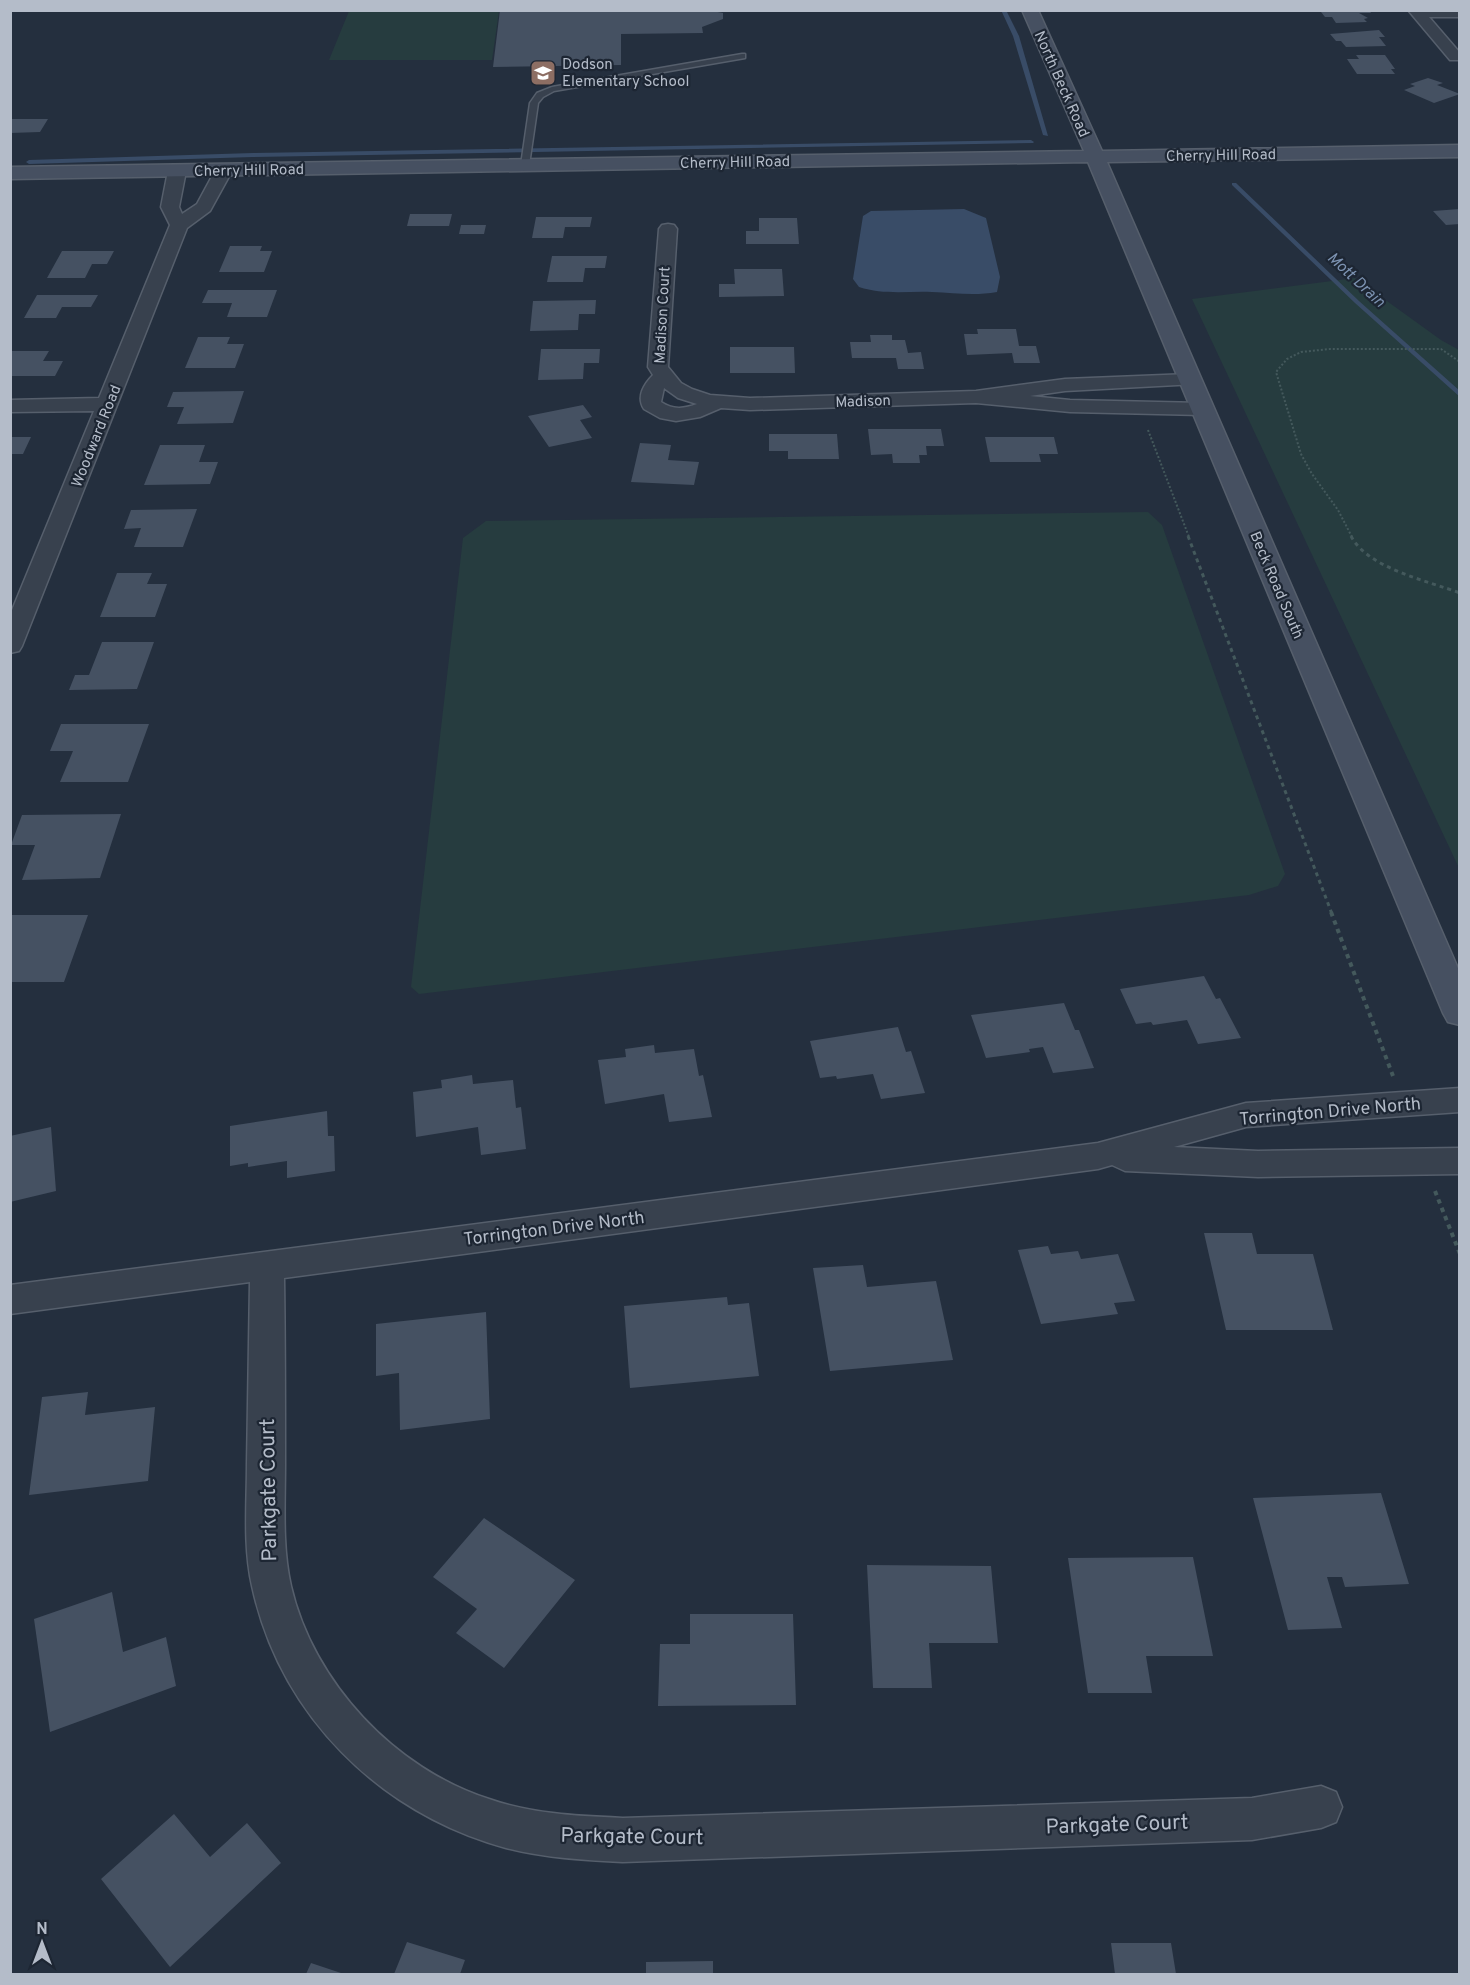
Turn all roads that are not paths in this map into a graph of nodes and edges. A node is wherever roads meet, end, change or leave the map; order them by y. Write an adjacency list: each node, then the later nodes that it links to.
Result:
1 (1030, 10): 7 (main road, North Beck Road)
2 (1417, 12): 3 (street); 5 (street)
3 (1460, 13)
4 (742, 56): 8 (lane)
5 (1455, 57)
6 (1460, 151): 7 (main road, Cherry Hill Road)
7 (1094, 156): 8 (main road, Cherry Hill Road); 14 (main road, Beck Road South)
8 (525, 165): 10 (main road, Cherry Hill Road)
9 (177, 171): 10 (main road, Cherry Hill Road); 11 (main road, Cherry Hill Road); 12 (street)
10 (223, 171): 12 (street)
11 (10, 173)
12 (179, 225): 16 (street, Woodward Road)
13 (668, 229): 17 (street, Madison Court)
14 (1190, 380): 15 (street, Madison); 19 (main road, Beck Road South)
15 (976, 397): 17 (street, Madison); 19 (street, Madison)
16 (109, 404): 18 (street); 20 (street, Woodward Road)
17 (750, 404)
18 (10, 406)
19 (1202, 409): 21 (main road, Beck Road South)
20 (10, 646)
21 (1460, 1013)
22 (1460, 1100): 23 (street, Torrington Drive North)
23 (1098, 1156): 24 (street, Torrington Drive North); 25 (street, Torrington Drive North)
24 (1460, 1161)
25 (267, 1267): 26 (street, Torrington Drive North); 27 (street, Parkgate Court)
26 (10, 1300)
27 (1321, 1807)

